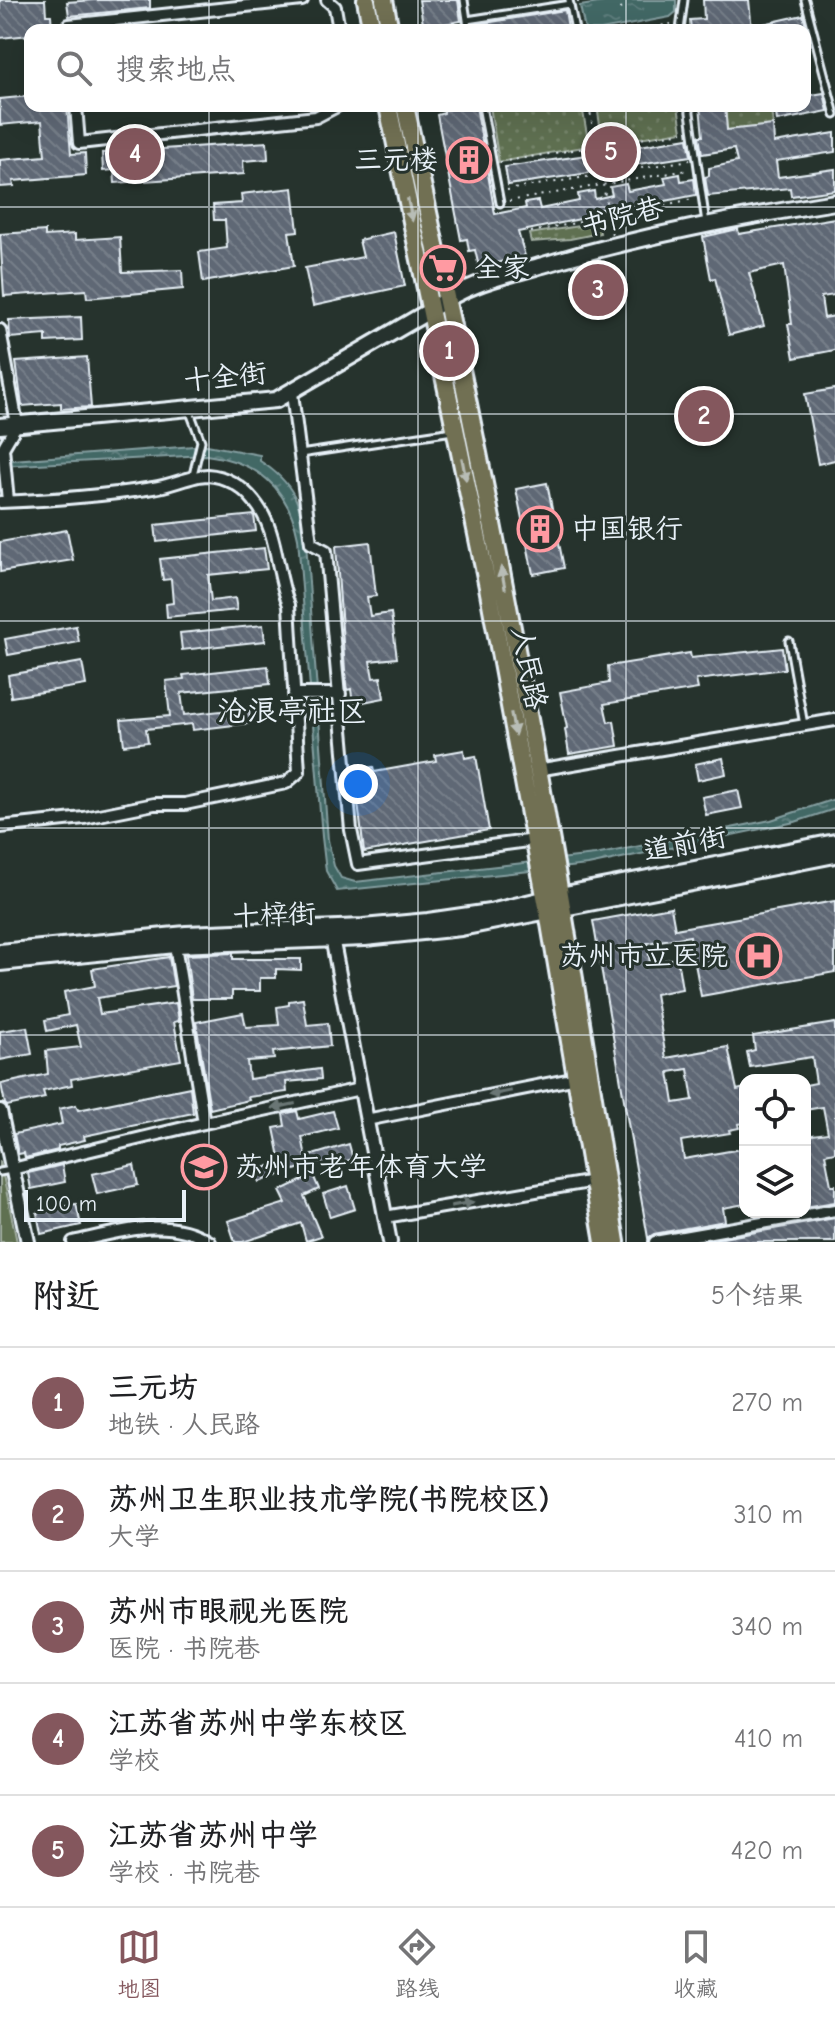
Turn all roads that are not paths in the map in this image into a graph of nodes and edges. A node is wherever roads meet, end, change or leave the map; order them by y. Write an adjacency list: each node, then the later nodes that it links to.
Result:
1 (302, 0): 10 (street)
2 (327, 0): 11 (street)
3 (366, 0): 12 (main road)
4 (384, 0): 13 (main road)
5 (464, 0): 9 (lane)
6 (684, 0): 16 (lane)
7 (805, 0): 23 (lane)
8 (570, 2): 9 (lane); 15 (lane)
9 (467, 20): 14 (lane)
10 (78, 24)
11 (338, 24)
12 (371, 24)
13 (389, 24)
14 (467, 24)
15 (574, 24)
16 (680, 24)
17 (76, 112): 18 (street)
18 (326, 112)
19 (389, 112): 28 (main road, 人民路, one-way to 28)
20 (406, 112): 27 (main road, 人民路)
21 (483, 112): 25 (lane)
22 (690, 112): 26 (lane)
23 (835, 115)
24 (835, 202): 26 (main road, 书院巷)
25 (500, 203)
26 (706, 223): 27 (main road, 书院巷)
27 (447, 297): 28 (main road, 书院巷); 43 (main road, 人民路, one-way to 27)
28 (431, 310): 30 (main road, 十全街); 34 (main road, 人民路)
29 (0, 330): 32 (street)
30 (292, 393): 31 (main road, 十全街); 35 (street)
31 (188, 407): 32 (main road, 十全街); 36 (lane)
32 (17, 424): 33 (main road, 十全街); 37 (street)
33 (0, 426)
34 (456, 431): 35 (lane); 46 (main road, 人民路, one-way to 46)
35 (299, 455): 40 (street)
36 (191, 480): 37 (street); 39 (street)
37 (4, 502)
38 (789, 641): 42 (lane)
39 (300, 694): 40 (street); 44 (street)
40 (340, 694): 46 (street)
41 (835, 720): 42 (street)
42 (805, 726): 43 (street)
43 (537, 770): 46 (main road, 人民路)
44 (0, 827)
45 (835, 842): 48 (main road, 道前街)
46 (541, 844): 48 (main road, 人民路)
47 (835, 855): 48 (main road, 道前街)
48 (552, 896): 49 (main road, 十梓街); 53 (main road, 人民路); 67 (main road, 人民路)
49 (331, 934): 50 (main road, 十梓街); 51 (main road, 十梓街); 54 (street)
50 (175, 945): 52 (main road, 十梓街); 57 (street)
51 (0, 952)
52 (0, 963)
53 (577, 1078): 56 (street, one-way to 56); 59 (main road, 人民路)
54 (360, 1089): 56 (street); 57 (street, one-way to 57)
55 (0, 1111): 58 (street)
56 (366, 1120): 61 (street)
57 (204, 1123): 58 (street)
58 (6, 1171): 62 (street)
59 (594, 1181): 61 (street, one-way to 59); 66 (main road, 人民路)
60 (835, 1210): 68 (street)
61 (385, 1217): 65 (street)
62 (28, 1242)
63 (73, 1242): 64 (street)
64 (210, 1242)
65 (390, 1242)
66 (604, 1242)
67 (616, 1242)
68 (655, 1242)

